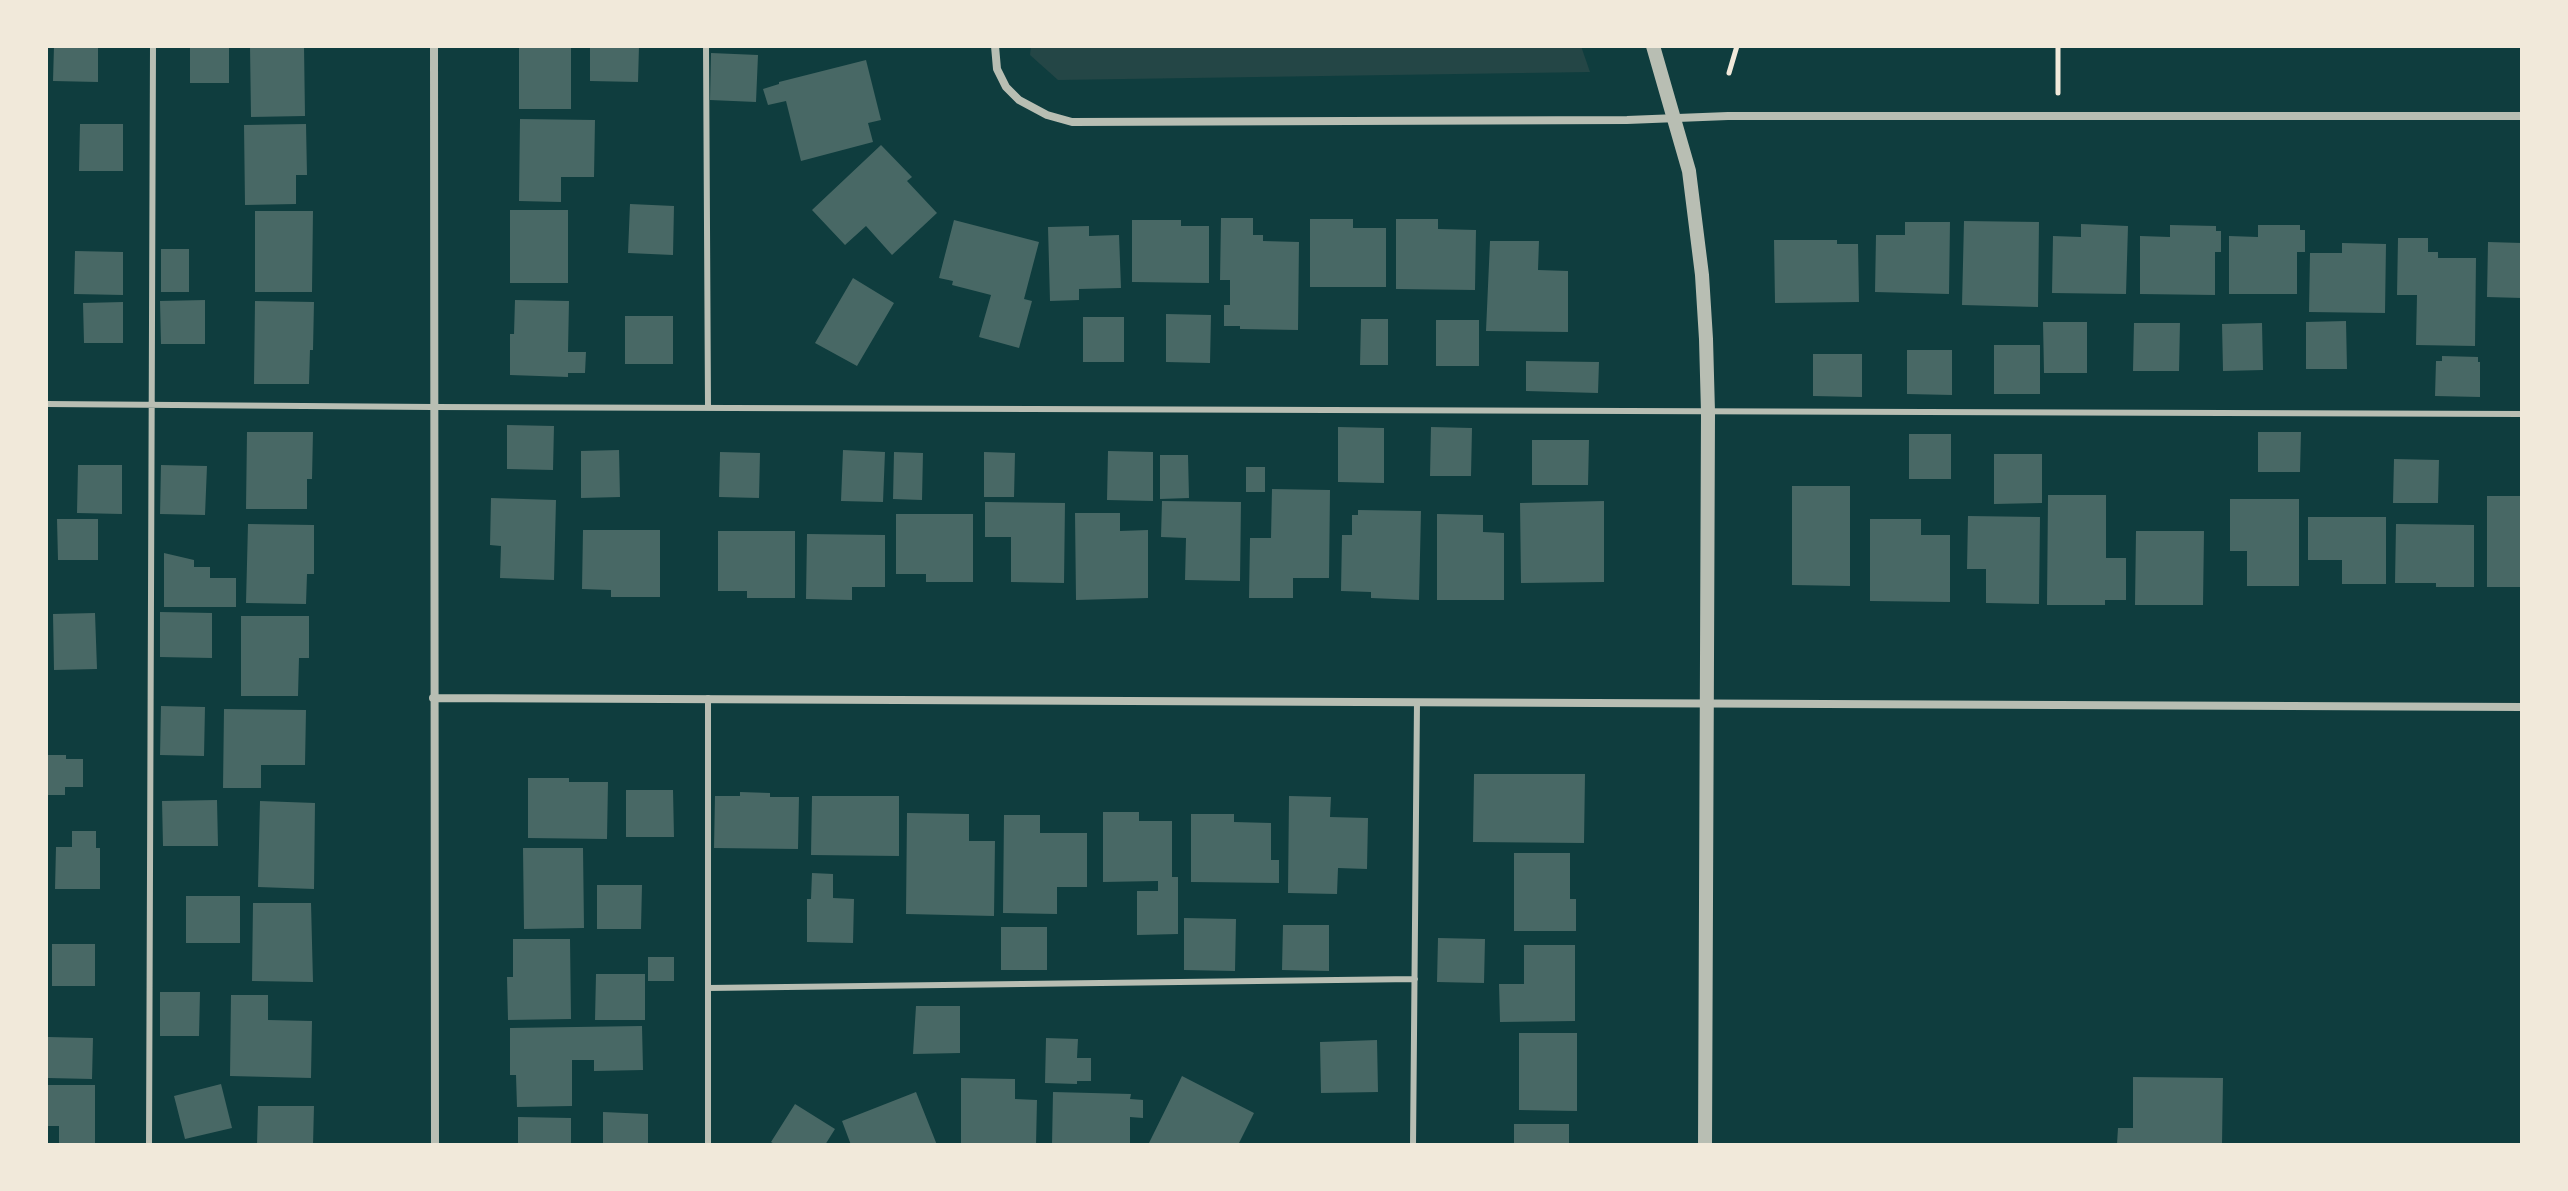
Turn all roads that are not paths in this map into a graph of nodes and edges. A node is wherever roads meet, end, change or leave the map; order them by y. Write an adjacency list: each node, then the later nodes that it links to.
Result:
1 (153, 46): 9 (lane)
2 (434, 46): 10 (street)
3 (706, 46): 11 (lane)
4 (995, 46): 7 (street)
5 (1653, 46): 7 (street)
6 (2522, 116): 7 (street)
7 (1675, 119): 12 (street)
8 (46, 404): 9 (lane)
9 (151, 404): 10 (lane); 21 (lane)
10 (433, 407): 11 (lane); 14 (street)
11 (708, 407): 12 (lane)
12 (1708, 412): 13 (lane); 17 (street)
13 (2522, 414)
14 (433, 698): 15 (street); 22 (street)
15 (708, 698): 16 (street); 20 (lane)
16 (1417, 702): 17 (street); 19 (lane)
17 (1706, 704): 18 (street); 25 (street)
18 (2522, 707)
19 (1415, 979): 20 (lane); 24 (lane)
20 (708, 988): 23 (lane)
21 (149, 1145)
22 (435, 1145)
23 (708, 1145)
24 (1413, 1145)
25 (1705, 1145)

